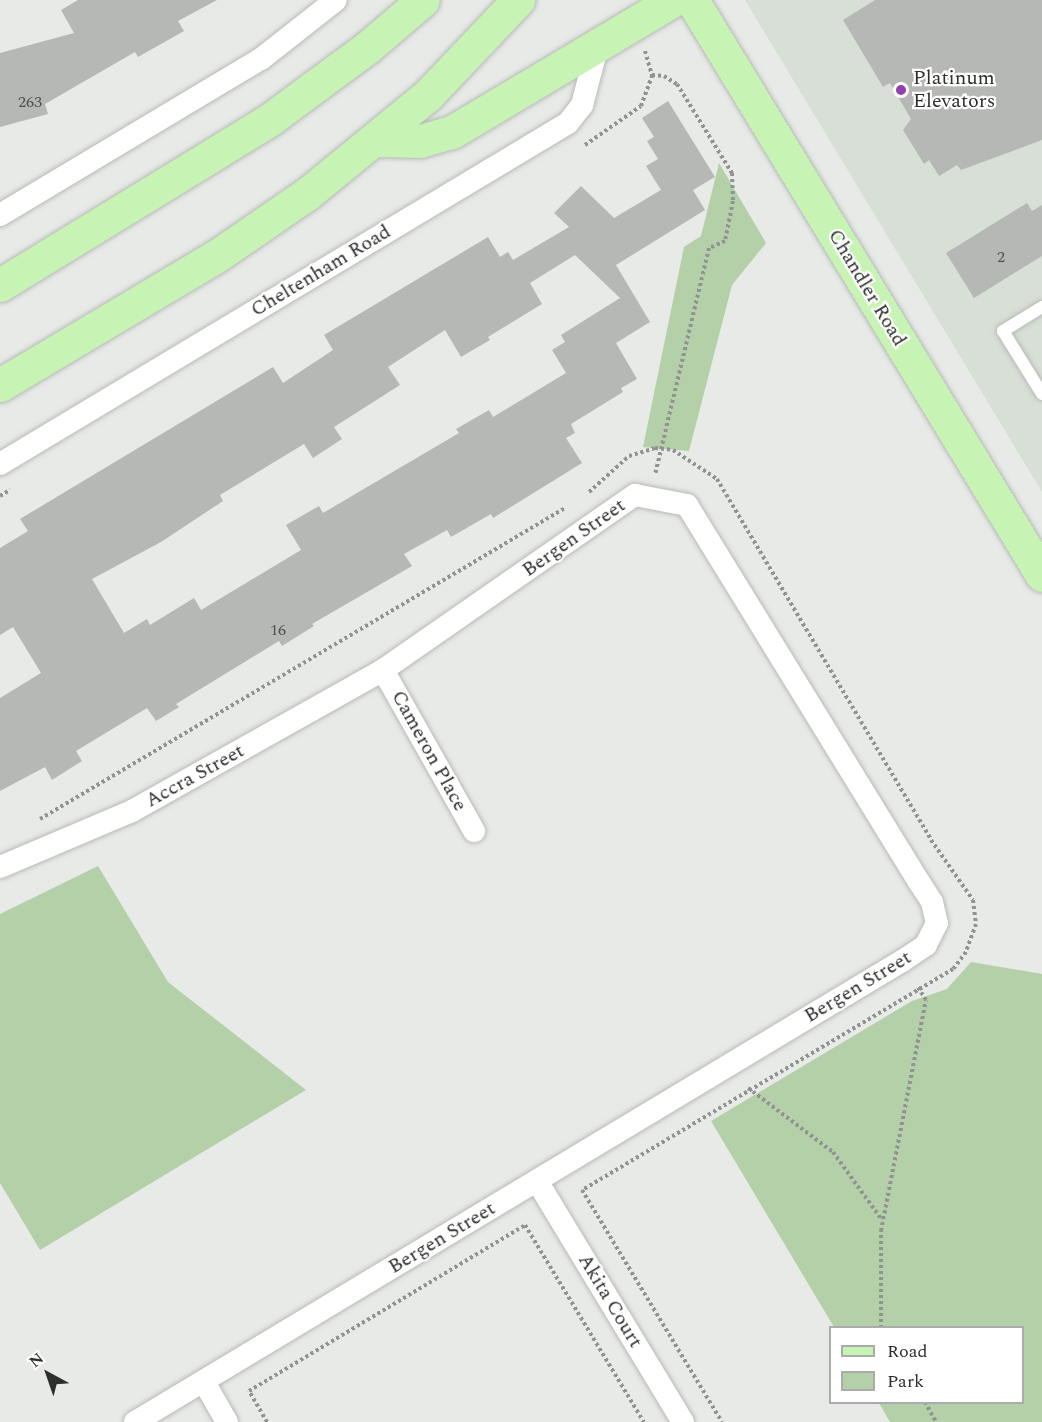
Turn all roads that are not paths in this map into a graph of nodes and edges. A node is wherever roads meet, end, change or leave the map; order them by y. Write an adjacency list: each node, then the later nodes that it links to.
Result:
1 (336, 0): 8 (street)
2 (518, 0): 7 (main road)
3 (673, 0): 6 (main road)
4 (692, 0): 14 (main road, Chandler Road)
5 (422, 1): 9 (main road)
6 (598, 44): 7 (main road); 13 (street, Cheltenham Road)
7 (378, 140): 11 (main road)
8 (0, 215)
9 (0, 285)
10 (1042, 306): 12 (lane)
11 (0, 385)
12 (1042, 394)
13 (0, 464)
14 (1042, 575)
15 (384, 670): 16 (street, Cameron Place); 17 (street, Accra Street); 18 (street, Bergen Street)
16 (474, 831)
17 (0, 867)
18 (537, 1181): 19 (street, Bergen Street); 22 (street, Akita Court)
19 (204, 1382): 20 (street, Bergen Street); 21 (street)
20 (135, 1422)
21 (227, 1422)
22 (683, 1422)

